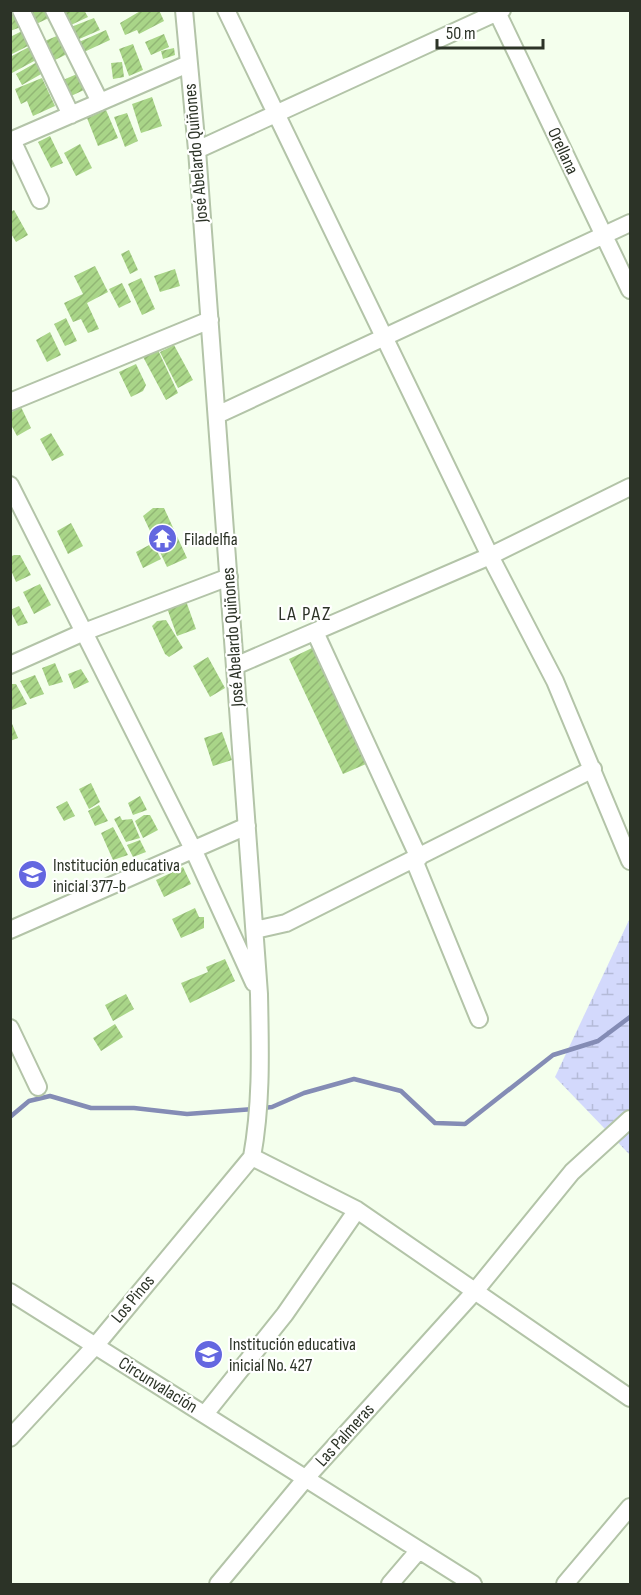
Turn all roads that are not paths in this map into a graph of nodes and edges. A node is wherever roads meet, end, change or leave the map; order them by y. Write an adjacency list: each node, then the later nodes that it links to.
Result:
1 (21, 10): 9 (street)
2 (54, 10): 7 (street)
3 (184, 10): 6 (street, José Abelardo Quiñones)
4 (226, 10): 8 (street)
5 (499, 11): 8 (street); 14 (street, Orellana)
6 (188, 64): 7 (street); 11 (street, José Abelardo Quiñones)
7 (100, 102): 9 (street)
8 (276, 114): 11 (street); 17 (street)
9 (71, 115): 10 (street)
10 (11, 140): 12 (street)
11 (197, 150): 16 (street, José Abelardo Quiñones)
12 (40, 200)
13 (630, 223): 14 (street)
14 (603, 236): 15 (street, Orellana); 17 (street)
15 (630, 290)
16 (210, 320): 18 (street); 19 (street, José Abelardo Quiñones)
17 (386, 338): 19 (street); 22 (street)
18 (10, 402)
19 (217, 415): 23 (street, José Abelardo Quiñones)
20 (10, 485): 24 (street)
21 (630, 487): 22 (street)
22 (490, 556): 25 (street); 28 (street)
23 (229, 577): 24 (street); 27 (street, José Abelardo Quiñones)
24 (84, 632): 26 (street); 30 (street)
25 (315, 632): 27 (street); 31 (street)
26 (10, 665)
27 (235, 666): 29 (street, José Abelardo Quiñones)
28 (593, 769): 31 (street); 32 (street)
29 (247, 826): 30 (street); 34 (street, José Abelardo Quiñones)
30 (193, 849): 33 (street); 35 (street)
31 (417, 859): 34 (street); 36 (street)
32 (630, 861)
33 (10, 930)
34 (255, 930): 35 (street, José Abelardo Quiñones)
35 (259, 994): 40 (street, José Abelardo Quiñones)
36 (479, 1019)
37 (10, 1028): 38 (street)
38 (38, 1088)
39 (630, 1119): 42 (street, Las Palmeras)
40 (252, 1157): 41 (street); 44 (street, Los Pinos)
41 (357, 1210): 42 (street); 46 (street)
42 (476, 1290): 45 (street); 48 (street, Las Palmeras)
43 (10, 1292): 44 (street, Circunvalación)
44 (96, 1345): 46 (street, Circunvalación); 47 (street, Los Pinos)
45 (630, 1398)
46 (205, 1414): 48 (street, Circunvalación)
47 (10, 1438)
48 (306, 1478): 50 (street, Circunvalación); 51 (street, Las Palmeras)
49 (630, 1507): 54 (street)
50 (419, 1550): 52 (street); 53 (street, Circunvalación)
51 (218, 1584)
52 (390, 1584)
53 (473, 1584)
54 (565, 1584)

